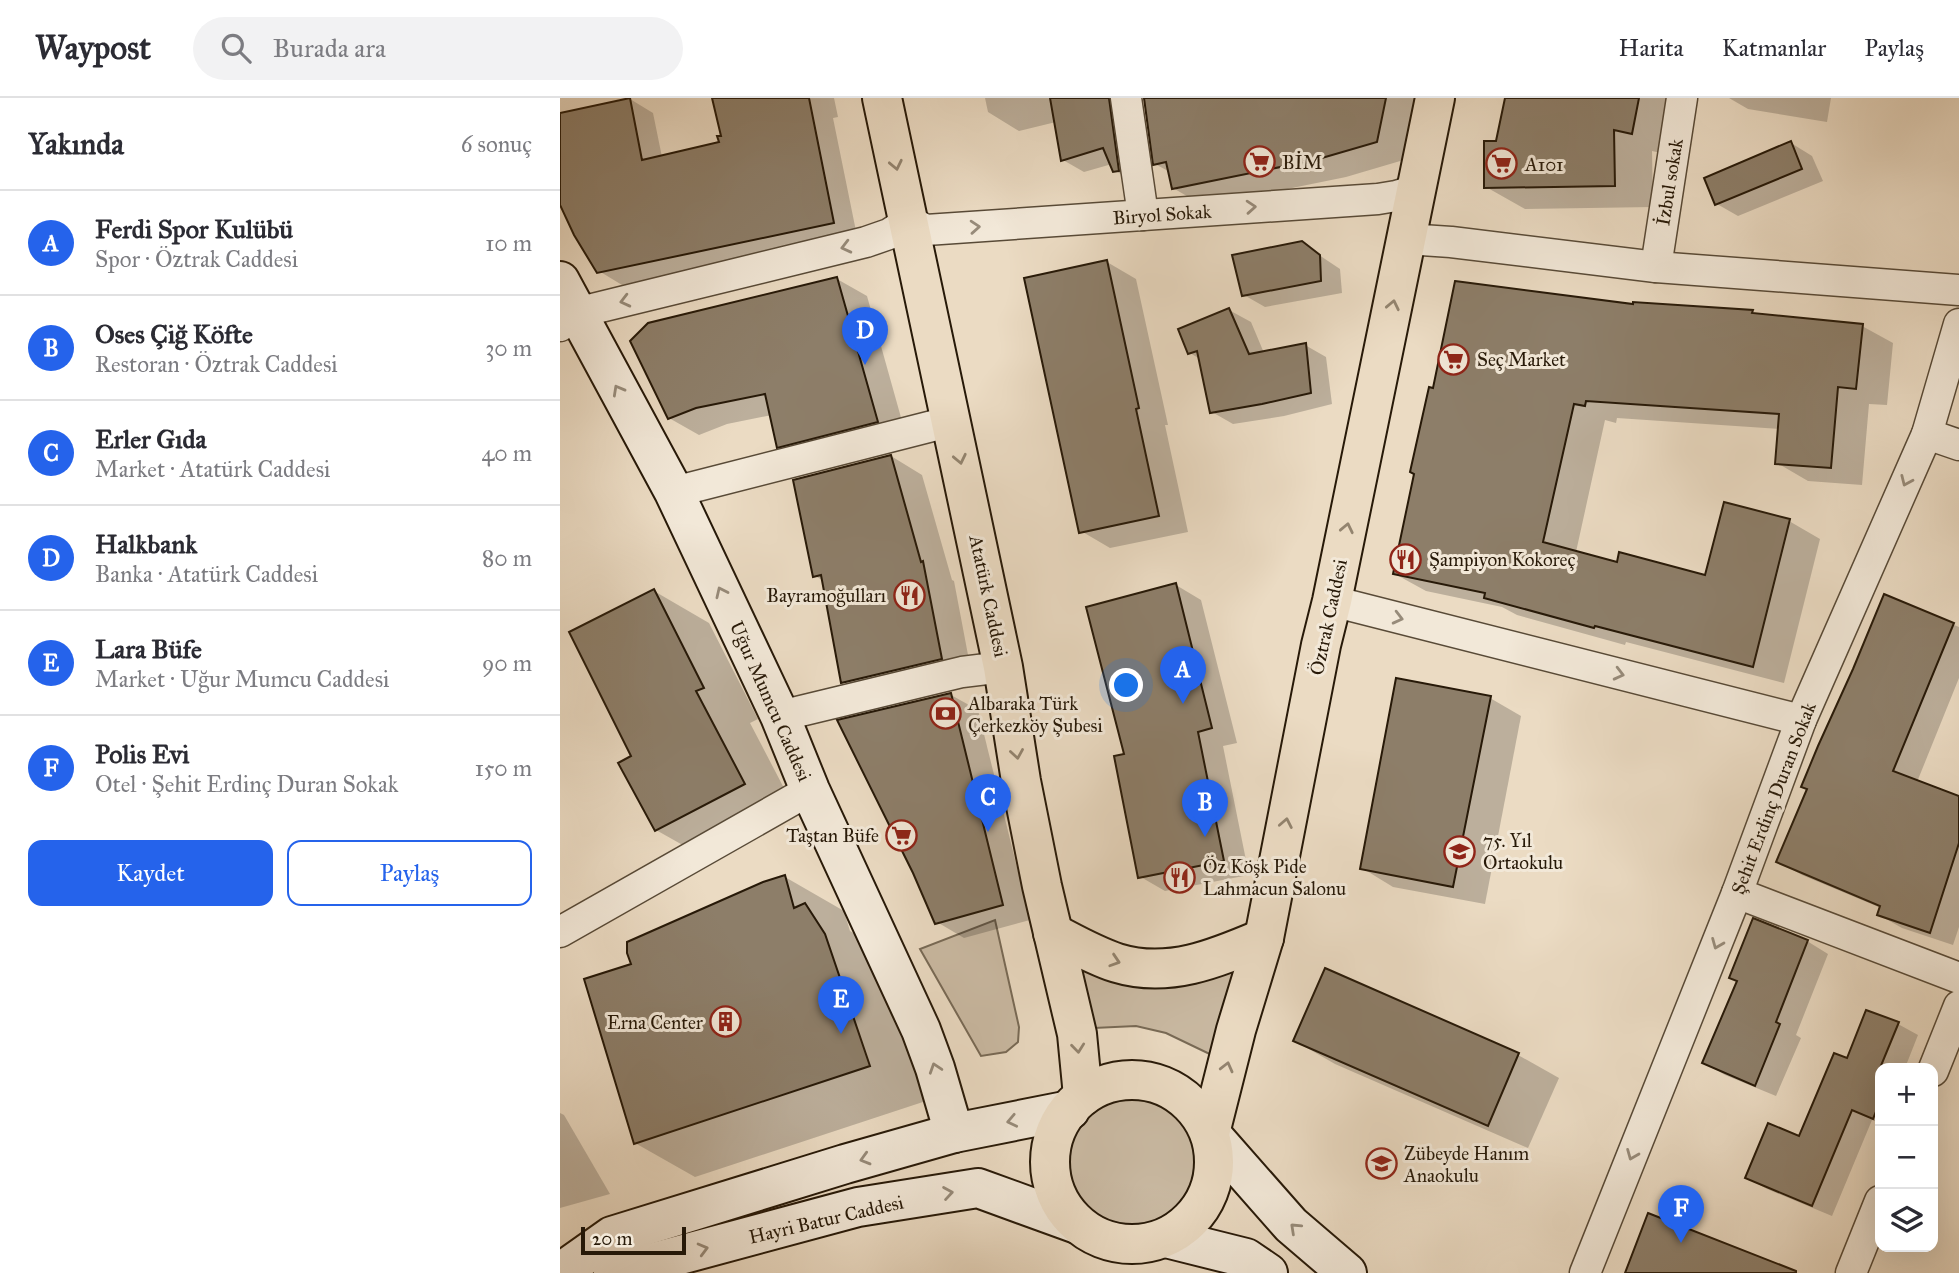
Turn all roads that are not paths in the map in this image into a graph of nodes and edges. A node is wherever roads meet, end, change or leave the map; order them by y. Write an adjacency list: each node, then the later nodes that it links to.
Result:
1 (882, 98): 7 (main road, Atatürk Caddesi, one-way to 7)
2 (1126, 98): 6 (street)
3 (1435, 98): 5 (main road, Öztrak Caddesi)
4 (1682, 98): 9 (street, İzbul sokak)
5 (1416, 190): 6 (street, Biryol Sokak, one-way to 5); 8 (main road, Öztrak Caddesi)
6 (1143, 215): 7 (street, Biryol Sokak, one-way to 6)
7 (909, 221): 11 (street, one-way to 11); 13 (main road, Atatürk Caddesi)
8 (1406, 239): 9 (street); 17 (main road, Öztrak Caddesi, one-way to 8)
9 (1656, 267): 10 (street)
10 (1959, 290)
11 (565, 307): 16 (main road, Uğur Mumcu Caddesi, one-way to 11)
12 (1959, 324): 14 (street, Şehit Erdinç Duran Sokak)
13 (952, 421): 16 (street); 18 (main road, Atatürk Caddesi, one-way to 18)
14 (1927, 434): 15 (street); 20 (street, Şehit Erdinç Duran Sokak, one-way to 20)
15 (1959, 445)
16 (674, 492): 19 (main road, Uğur Mumcu Caddesi, one-way to 16)
17 (1332, 601): 20 (street, one-way to 20); 25 (main road, Öztrak Caddesi, one-way to 17)
18 (1003, 667): 19 (street); 24 (main road, Atatürk Caddesi, one-way to 24)
19 (780, 716): 21 (main road, Uğur Mumcu Caddesi)
20 (1801, 720): 22 (street, Şehit Erdinç Duran Sokak)
21 (810, 790): 23 (street); 30 (main road, Uğur Mumcu Caddesi, one-way to 21)
22 (1737, 893): 26 (street); 40 (street, Şehit Erdinç Duran Sokak, one-way to 40)
23 (560, 932)
24 (1053, 933): 25 (main road, one-way to 25); 29 (main road, Atatürk Caddesi, one-way to 29)
25 (1264, 938): 31 (main road, Öztrak Caddesi, one-way to 25)
26 (1959, 978)
27 (1959, 1006): 28 (street)
28 (1936, 1063)
29 (1076, 1103): 30 (main road, Hayri Batur Caddesi, one-way to 30); 31 (main road); 33 (main road)
30 (954, 1133): 36 (main road, Hayri Batur Caddesi, one-way to 36)
31 (1210, 1133): 34 (main road); 39 (main road, one-way to 31)
32 (1875, 1213): 41 (street)
33 (1087, 1230): 34 (main road); 37 (main road, Hayri Batur Caddesi, one-way to 33); 38 (main road)
34 (1157, 1251): 35 (main road)
35 (1257, 1265)
36 (562, 1270): 37 (main road, Hayri Batur Caddesi)
37 (611, 1273)
38 (1109, 1273)
39 (1347, 1273)
40 (1585, 1273)
41 (1851, 1273)

